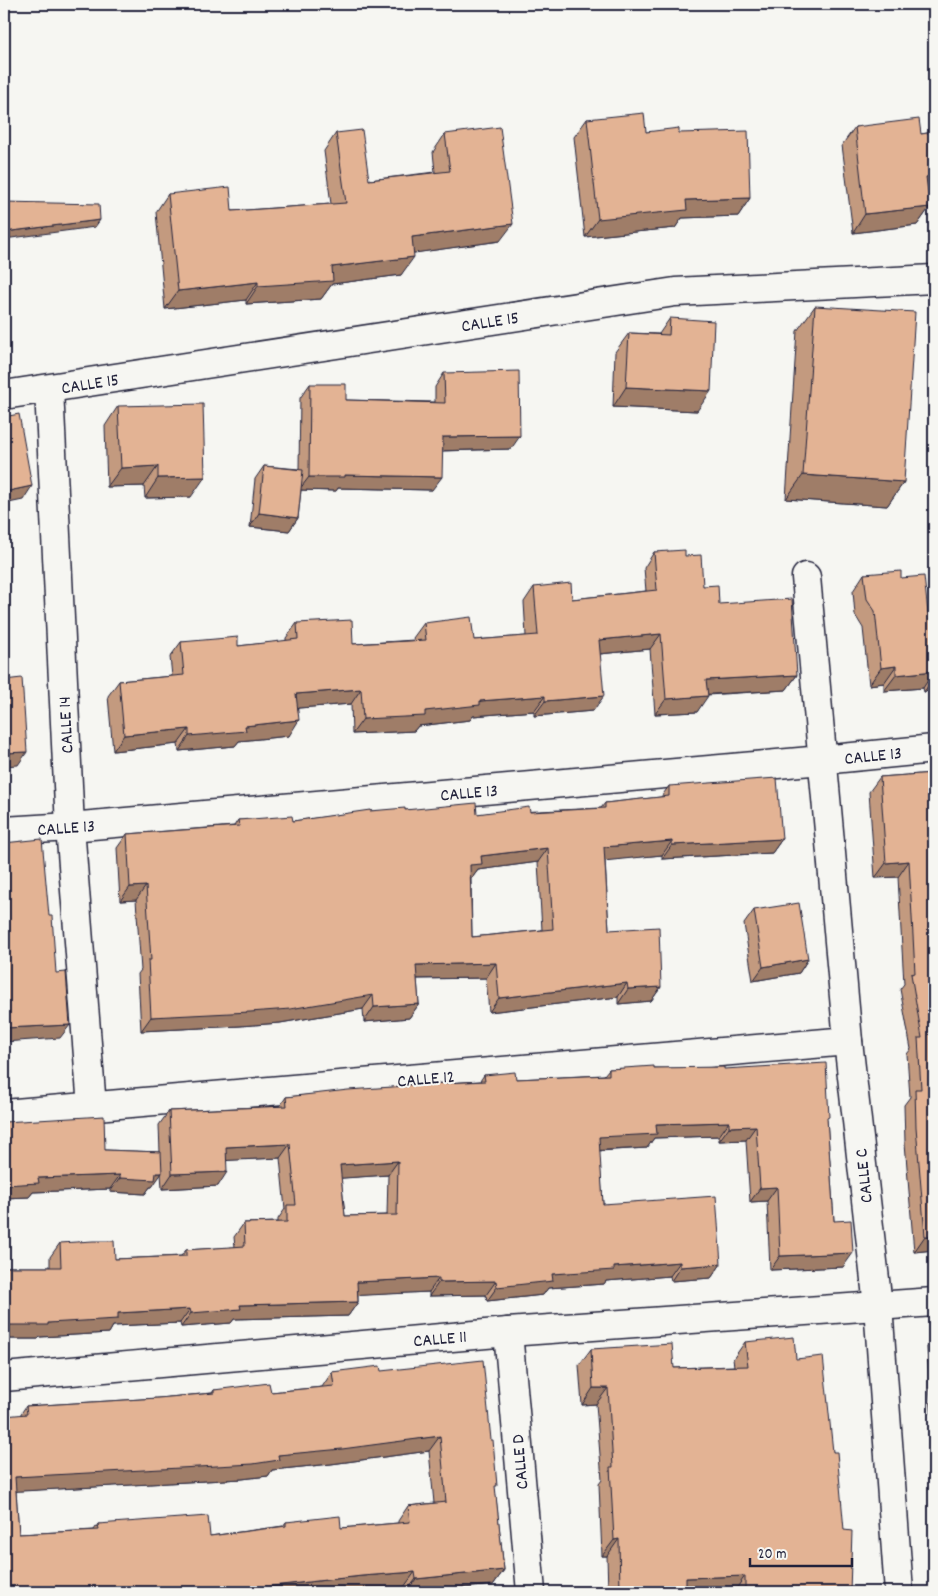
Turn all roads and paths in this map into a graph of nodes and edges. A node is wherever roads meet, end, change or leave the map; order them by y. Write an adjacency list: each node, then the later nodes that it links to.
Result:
1 (934, 280): 2 (street, CALLE 15)
2 (49, 389): 3 (street); 7 (street, CALLE 14)
3 (4, 395)
4 (806, 577): 6 (street, CALLE C)
5 (934, 749): 6 (street, CALLE 13)
6 (822, 760): 7 (street, CALLE 13); 9 (street, CALLE C)
7 (70, 827): 8 (street, CALLE 13); 10 (street, CALLE 14)
8 (4, 831)
9 (848, 1041): 10 (street, CALLE 12); 13 (street, CALLE C)
10 (92, 1107): 11 (street, CALLE 12)
11 (4, 1114)
12 (934, 1302): 13 (street, CALLE 11)
13 (878, 1306): 14 (street, CALLE 11); 17 (street, CALLE C)
14 (508, 1332): 15 (street, CALLE 11); 16 (street, CALLE D)
15 (4, 1377)
16 (531, 1592)
17 (899, 1592)

